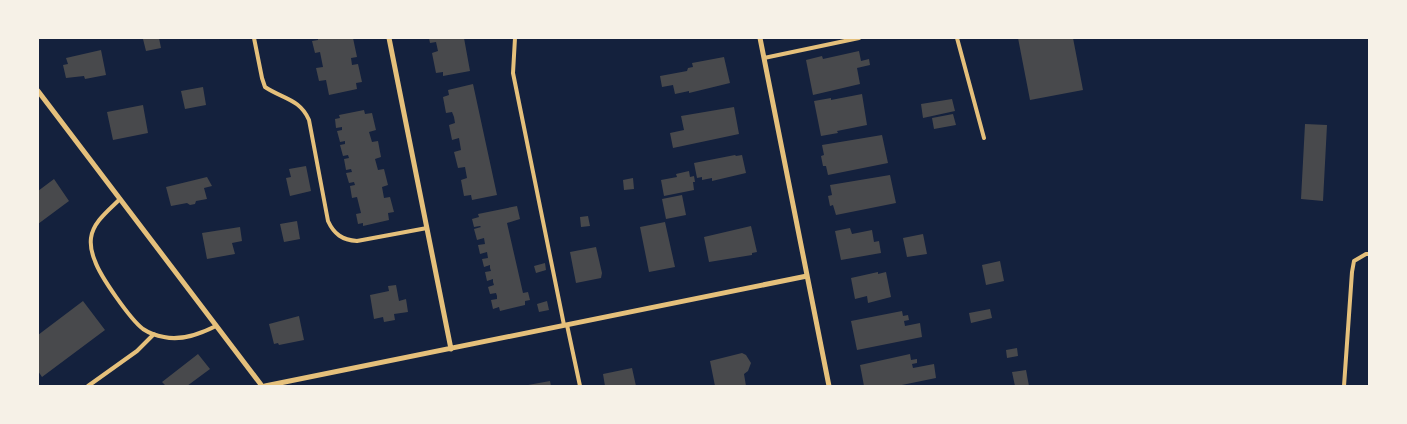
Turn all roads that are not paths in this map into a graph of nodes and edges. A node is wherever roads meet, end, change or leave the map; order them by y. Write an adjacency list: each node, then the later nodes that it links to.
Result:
1 (254, 38): 11 (lane)
2 (389, 38): 11 (street)
3 (516, 38): 14 (lane)
4 (760, 38): 7 (street)
5 (860, 38): 7 (lane)
6 (957, 38): 9 (lane)
7 (764, 58): 13 (street)
8 (38, 91): 10 (street)
9 (984, 138)
10 (120, 199): 15 (street); 16 (lane)
11 (427, 228): 17 (street)
12 (1370, 254): 22 (lane)
13 (807, 276): 14 (street); 21 (street)
14 (566, 325): 17 (street); 20 (lane)
15 (216, 326): 16 (lane); 19 (street)
16 (154, 334): 18 (lane)
17 (451, 348): 19 (street)
18 (88, 386)
19 (264, 386)
20 (580, 386)
21 (829, 386)
22 (1344, 386)

